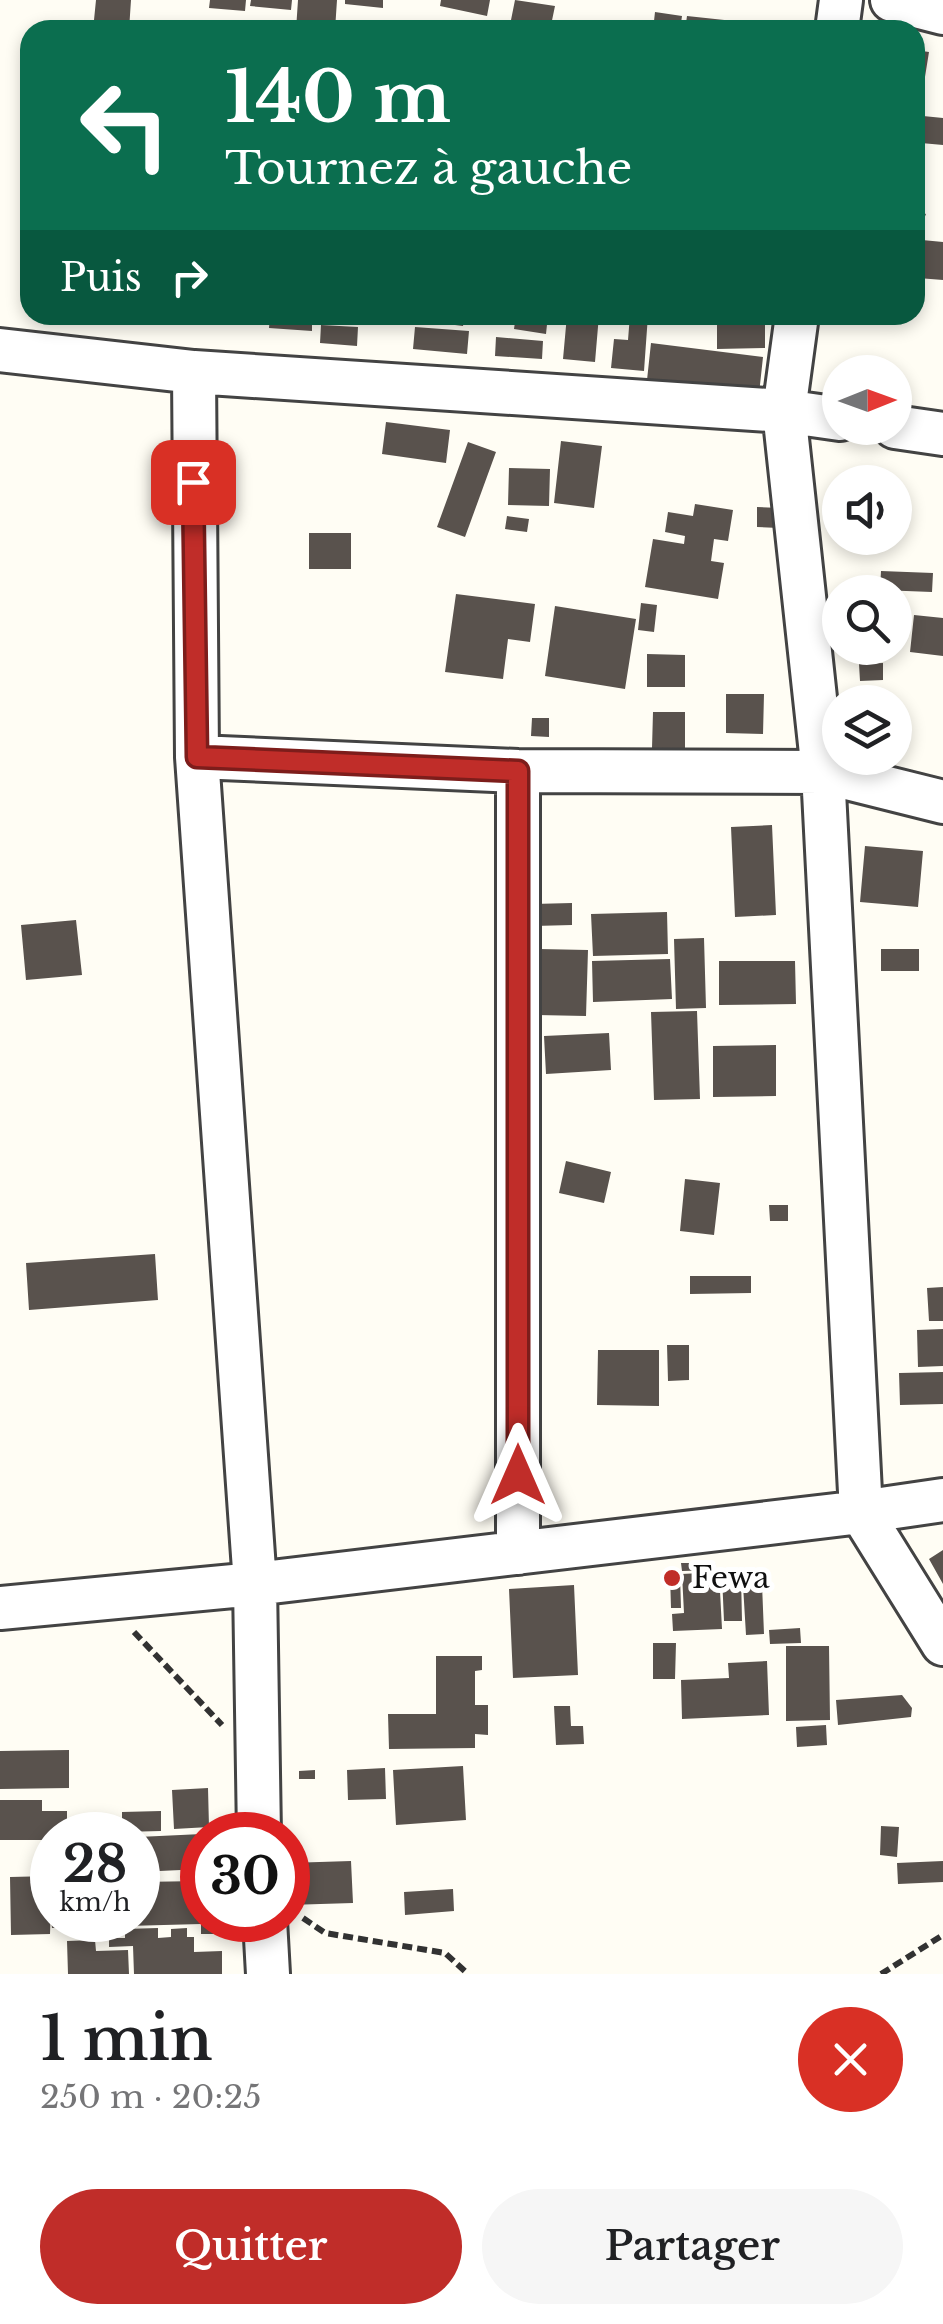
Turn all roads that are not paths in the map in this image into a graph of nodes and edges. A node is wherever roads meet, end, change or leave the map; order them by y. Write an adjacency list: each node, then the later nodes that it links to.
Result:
1 (892, 0): 2 (street)
2 (943, 13)
3 (796, 325): 6 (street)
4 (0, 350): 5 (street)
5 (194, 372): 6 (street); 10 (street)
6 (784, 411): 7 (street); 11 (street)
7 (822, 416)
8 (912, 429): 9 (street)
9 (943, 434)
10 (197, 757): 12 (street); 20 (street)
11 (822, 763)
12 (518, 771): 13 (street); 19 (street)
13 (822, 772)
14 (823, 775): 18 (street)
15 (835, 775): 16 (street)
16 (943, 802)
17 (943, 1500): 18 (street)
18 (861, 1512): 19 (street); 22 (street)
19 (518, 1553): 20 (street)
20 (255, 1584): 21 (street); 23 (street)
21 (0, 1608)
22 (943, 1644)
23 (258, 1812)
24 (266, 1942): 25 (street)
25 (268, 1974)

